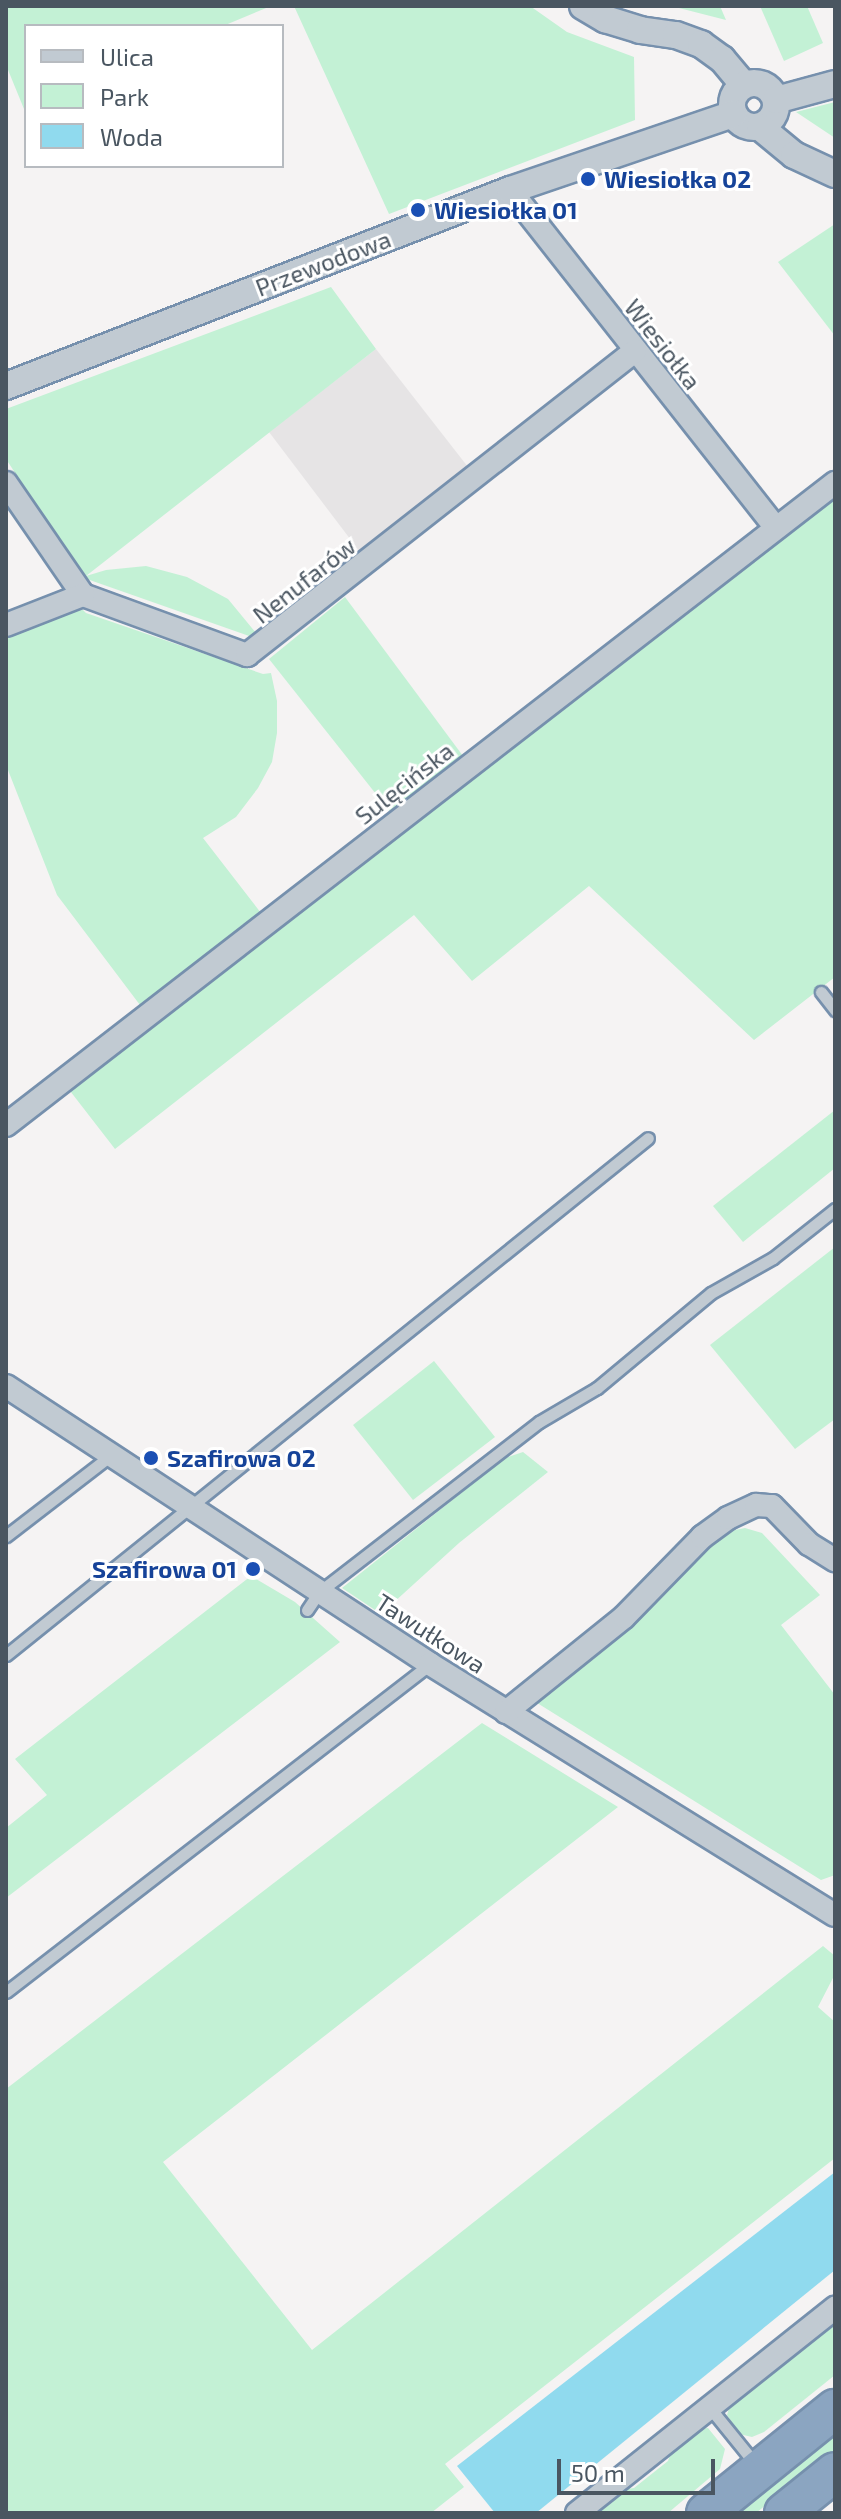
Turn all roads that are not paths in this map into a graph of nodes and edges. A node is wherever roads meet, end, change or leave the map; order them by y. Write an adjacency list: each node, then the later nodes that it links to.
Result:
1 (583, 6): 3 (street)
2 (835, 84): 4 (street)
3 (744, 85): 4 (street); 5 (street)
4 (776, 100): 6 (street)
5 (733, 114): 6 (street); 8 (street, Przewodowa)
6 (760, 127): 7 (street)
7 (835, 174)
8 (510, 190): 9 (street, Wiesiołka); 10 (street, Przewodowa)
9 (635, 351): 13 (street, Wiesiołka); 14 (street, Nenufarów)
10 (6, 386)
11 (6, 483): 14 (street)
12 (835, 483): 13 (street, Sulęcińska)
13 (776, 528): 18 (street, Sulęcińska)
14 (83, 595): 15 (street)
15 (6, 625)
16 (821, 992): 17 (lane)
17 (835, 1010)
18 (6, 1125)
19 (648, 1138): 23 (lane)
20 (835, 1209): 26 (lane)
21 (6, 1386): 22 (street, Tawułkowa)
22 (111, 1455): 23 (street, Tawułkowa); 24 (lane)
23 (193, 1508): 26 (street, Tawułkowa); 27 (lane)
24 (6, 1536)
25 (835, 1560): 29 (street)
26 (313, 1601): 28 (street, Tawułkowa)
27 (6, 1655)
28 (430, 1664): 29 (street, Tawułkowa); 31 (lane)
29 (506, 1712): 30 (street, Tawułkowa)
30 (835, 1915)
31 (6, 1992)
32 (835, 2308): 33 (street)
33 (710, 2408): 35 (lane); 37 (street)
34 (835, 2409): 35 (highway)
35 (759, 2470): 38 (highway)
36 (835, 2472): 39 (highway)
37 (577, 2513)
38 (706, 2513)
39 (784, 2513)

